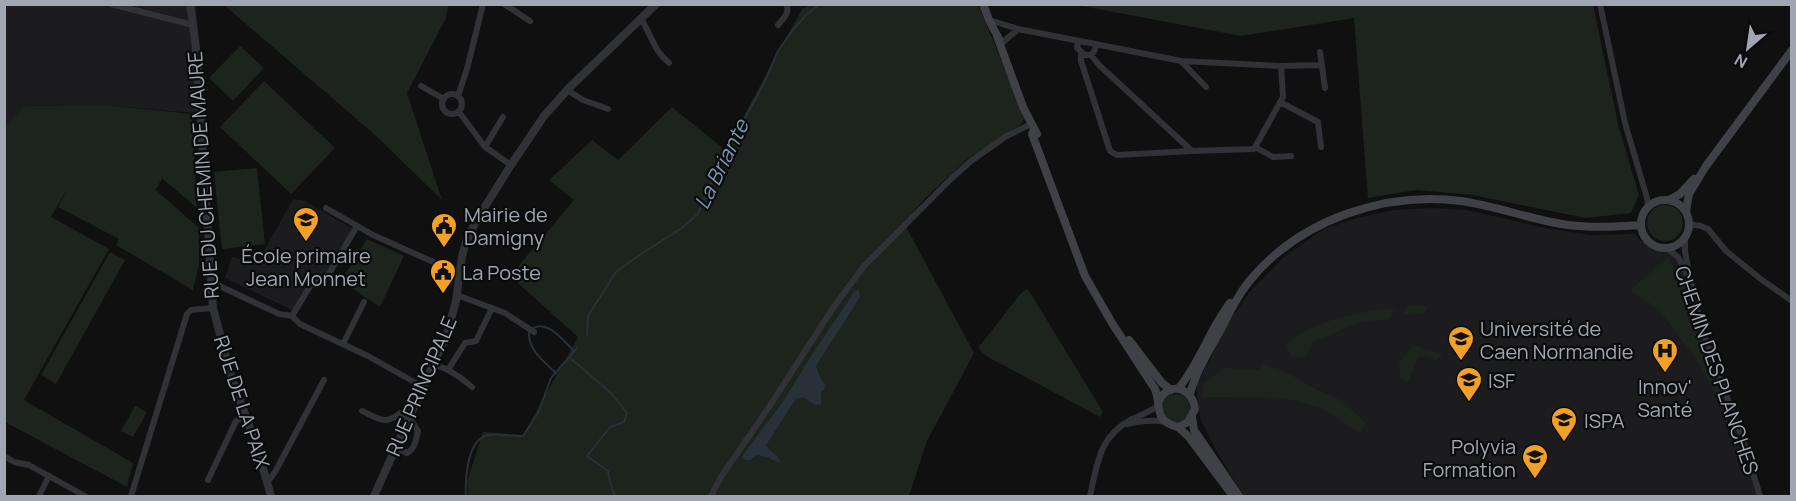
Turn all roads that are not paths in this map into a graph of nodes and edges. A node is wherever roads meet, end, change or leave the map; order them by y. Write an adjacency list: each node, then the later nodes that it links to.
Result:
1 (111, 4): 12 (street)
2 (190, 4): 12 (street, RUE DU CHEMIN DE MAURE)
3 (483, 4): 30 (street)
4 (504, 4): 11 (street)
5 (656, 4): 9 (street)
6 (786, 4): 13 (street)
7 (981, 4): 10 (main road)
8 (1600, 4): 45 (street)
9 (641, 18): 23 (street); 29 (street)
10 (989, 20): 14 (street); 15 (main road)
11 (530, 21)
12 (193, 25): 54 (street, RUE DU CHEMIN DE MAURE)
13 (778, 25)
14 (1018, 29): 15 (street); 16 (street)
15 (999, 39): 36 (main road)
16 (1078, 42): 17 (street); 19 (street)
17 (1095, 44): 21 (street); 22 (street)
18 (1791, 50): 43 (main road)
19 (1081, 52): 21 (street); 40 (street)
20 (1320, 52): 24 (street)
21 (1091, 55): 40 (street)
22 (1181, 61): 25 (street); 27 (street)
23 (669, 63)
24 (1322, 65): 25 (street); 28 (street)
25 (1281, 66): 32 (street)
26 (421, 86): 31 (street)
27 (1206, 87)
28 (1325, 88)
29 (567, 90): 33 (street); 42 (street)
30 (458, 96): 31 (street); 34 (street)
31 (444, 99): 34 (street)
32 (1280, 102): 38 (street); 39 (street)
33 (608, 110)
34 (459, 112): 37 (street)
35 (503, 117): 37 (street)
36 (1032, 124): 60 (main road); 91 (street)
37 (484, 147): 42 (street)
38 (1256, 147): 40 (street); 41 (street)
39 (1321, 147)
40 (1192, 151)
41 (1291, 156)
42 (511, 165): 53 (street, RUE PRINCIPALE)
43 (1706, 166): 44 (main road); 47 (main road)
44 (1669, 200): 45 (main road); 47 (main road)
45 (1648, 207): 49 (main road)
46 (326, 208): 50 (street)
47 (1686, 211): 48 (main road)
48 (1689, 224): 51 (main road); 58 (street)
49 (1641, 225): 52 (main road); 56 (main road)
50 (357, 226): 53 (street); 63 (street)
51 (1685, 237): 52 (main road); 55 (street)
52 (1667, 248): 55 (street, CHEMIN DES PLANCHES)
53 (460, 274): 57 (street, RUE PRINCIPALE)
54 (211, 282): 61 (street, RUE DU CHEMIN DE MAURE); 63 (street)
55 (1691, 282): 95 (street, CHEMIN DES PLANCHES)
56 (1243, 290): 71 (main road); 72 (main road)
57 (457, 295): 62 (street); 66 (street, RUE PRINCIPALE)
58 (1791, 301)
59 (364, 302): 65 (street)
60 (1103, 307): 71 (main road); 73 (main road)
61 (213, 308): 75 (street, RUE DE LA PAIX); 88 (street, RUE DU CHEMIN DE MAURE)
62 (492, 308): 64 (street); 67 (street)
63 (292, 316): 65 (street)
64 (531, 330)
65 (343, 344): 69 (street)
66 (434, 364): 67 (street); 69 (street, RUE PRINCIPALE)
67 (448, 370): 70 (street)
68 (324, 380): 85 (street)
69 (423, 387): 76 (street, RUE PRINCIPALE)
70 (472, 387)
71 (1175, 389): 72 (main road); 73 (main road)
72 (1190, 394): 77 (main road)
73 (1159, 404): 78 (main road); 79 (street)
74 (362, 411): 76 (street)
75 (245, 415): 84 (street); 85 (street, RUE DE LA PAIX)
76 (409, 417): 81 (street, RUE PRINCIPALE); 81 (street)
77 (1192, 417): 80 (main road); 94 (main road)
78 (1166, 423): 79 (street); 80 (main road)
79 (1124, 425): 92 (street)
80 (1178, 427): 93 (main road)
81 (396, 448): 90 (street, RUE PRINCIPALE)
82 (4, 456): 83 (street)
83 (49, 477): 86 (street); 87 (street)
84 (208, 480)
85 (267, 483): 89 (street, RUE DE LA PAIX)
86 (39, 496)
87 (85, 496)
88 (130, 496)
89 (271, 496)
90 (374, 496)
91 (711, 496)
92 (1090, 496)
93 (1234, 496)
94 (1239, 496)
95 (1760, 496)

